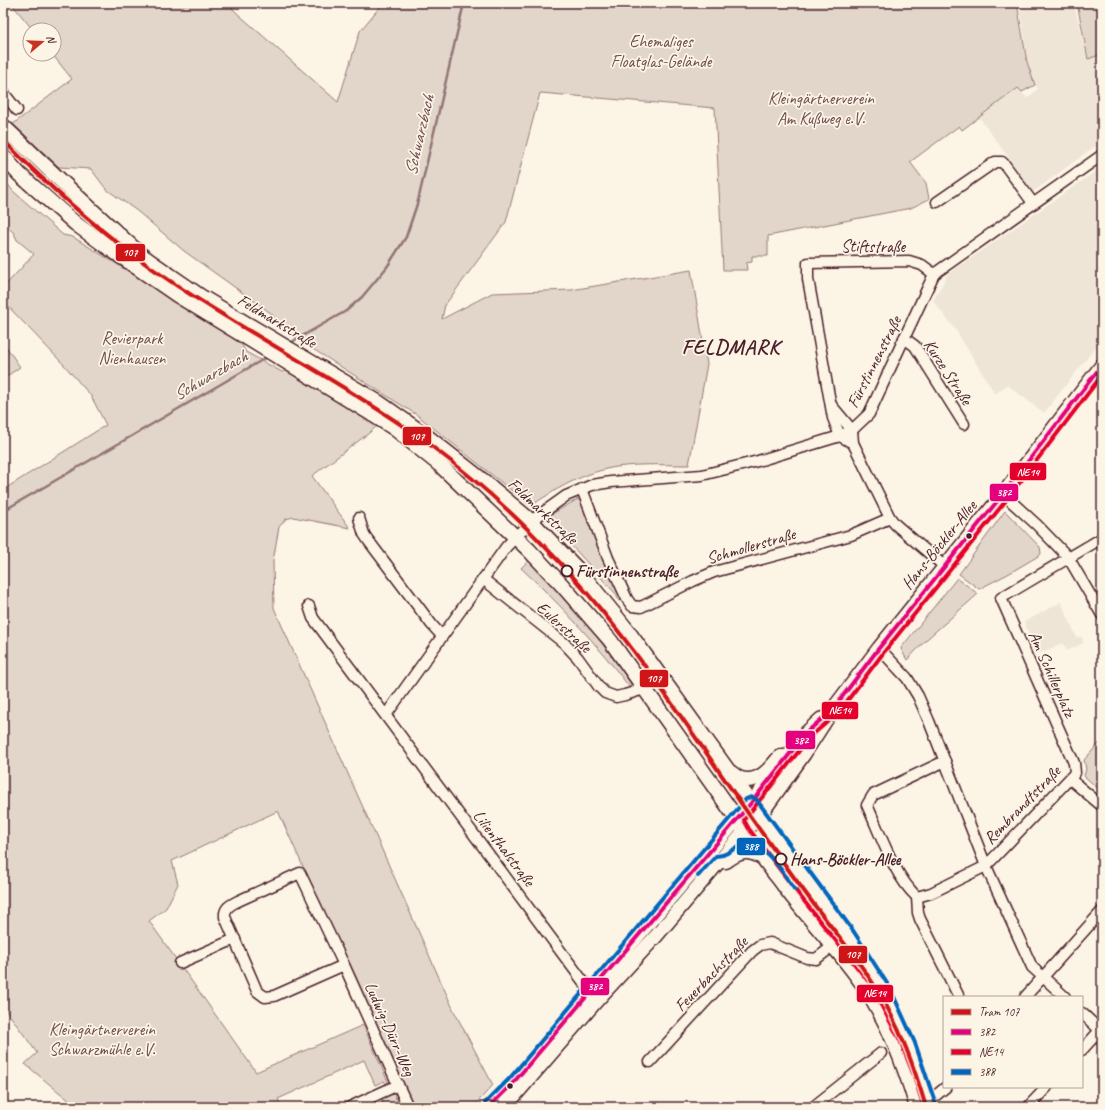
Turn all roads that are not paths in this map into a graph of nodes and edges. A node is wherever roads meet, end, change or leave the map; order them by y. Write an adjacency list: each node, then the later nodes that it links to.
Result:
1 (3, 92): 2 (street)
2 (17, 110)
3 (3, 126): 10 (main road, Feldmarkstraße)
4 (1102, 155): 7 (street)
5 (3, 156): 10 (main road, Feldmarkstraße)
6 (937, 202): 7 (street)
7 (1033, 203): 8 (street)
8 (934, 274): 9 (street, Fürstinnenstraße); 13 (street, Stiftstraße)
9 (904, 338): 14 (street, Kurze Straße); 15 (street, Fürstinnenstraße)
10 (268, 343): 11 (main road, Feldmarkstraße)
11 (288, 355): 22 (main road, Feldmarkstraße); 23 (main road, Feldmarkstraße)
12 (1102, 365): 19 (street, Hans-Böckler-Allee)
13 (831, 405): 15 (street); 16 (street)
14 (964, 424)
15 (852, 430): 16 (street, Fürstinnenstraße); 17 (street)
16 (840, 436): 17 (street); 18 (street, Fürstinnenstraße)
17 (853, 443): 21 (street)
18 (582, 489): 21 (street, Schmollerstraße); 22 (street, Fürstinnenstraße)
19 (1003, 494): 25 (street); 26 (street, Hans-Böckler-Allee)
20 (360, 518): 30 (street)
21 (890, 518): 26 (street)
22 (531, 521): 23 (street, Fürstinnenstraße); 38 (main road, Feldmarkstraße)
23 (516, 537): 27 (street); 32 (main road, Feldmarkstraße)
24 (1102, 538): 25 (street)
25 (1068, 557): 29 (street); 37 (street, Am Schillerplatz)
26 (944, 566): 31 (street, Hans-Böckler-Allee)
27 (483, 579): 30 (street); 32 (street, Eulerstraße)
28 (309, 606): 34 (street, Lilienthalstraße)
29 (1102, 615)
30 (442, 636): 34 (street)
31 (879, 648): 33 (street, Hans-Böckler-Allee); 36 (street)
32 (644, 689): 43 (main road, Feldmarkstraße)
33 (833, 709): 35 (street, Hans-Böckler-Allee); 42 (street, Hans-Böckler-Allee)
34 (386, 715): 56 (street, Lilienthalstraße)
35 (787, 757): 38 (main road); 40 (street, Hans-Böckler-Allee)
36 (945, 761): 47 (street); 48 (street)
37 (1074, 763): 39 (street, Rembrandtstraße)
38 (729, 771): 40 (main road, Feldmarkstraße)
39 (1070, 779): 41 (street); 47 (street, Rembrandtstraße)
40 (752, 803): 42 (main road, Feldmarkstraße); 43 (street, Hans-Böckler-Allee)
41 (1102, 806)
42 (761, 814): 44 (street, Hans-Böckler-Allee); 50 (main road, Feldmarkstraße)
43 (737, 819): 44 (main road, Feldmarkstraße); 56 (street, Hans-Böckler-Allee)
44 (744, 832): 45 (main road, Feldmarkstraße); 46 (street, Hans-Böckler-Allee)
45 (762, 857): 46 (main road); 52 (main road, Feldmarkstraße)
46 (719, 861): 56 (street, Hans-Böckler-Allee)
47 (986, 866): 48 (street, Rembrandtstraße); 55 (street)
48 (917, 897): 57 (street)
49 (1102, 911): 55 (street)
50 (848, 936): 52 (street, Feuerbachstraße); 68 (main road, Feldmarkstraße)
51 (235, 939): 53 (street); 54 (street, Ludwig-Dürr-Weg); 54 (street, Ludwig-Dürr-Weg)
52 (833, 946): 64 (street, Feuerbachstraße); 68 (main road, Feldmarkstraße)
53 (180, 963)
54 (344, 965): 65 (street, Ludwig-Dürr-Weg)
55 (1044, 976): 58 (street); 59 (street)
56 (595, 995): 71 (street, Hans-Böckler-Allee); 72 (street, Hans-Böckler-Allee)
57 (958, 996)
58 (1026, 996)
59 (1064, 996)
60 (1083, 1014): 61 (street)
61 (1101, 1030): 62 (street)
62 (1083, 1049)
63 (881, 1053): 73 (street)
64 (650, 1062)
65 (398, 1085): 69 (street); 70 (street, Ludwig-Dürr-Weg)
66 (945, 1088): 68 (street)
67 (1045, 1088): 74 (street)
68 (923, 1106)
69 (350, 1107)
70 (408, 1107)
71 (490, 1107)
72 (505, 1107)
73 (813, 1107)
74 (1028, 1107)

